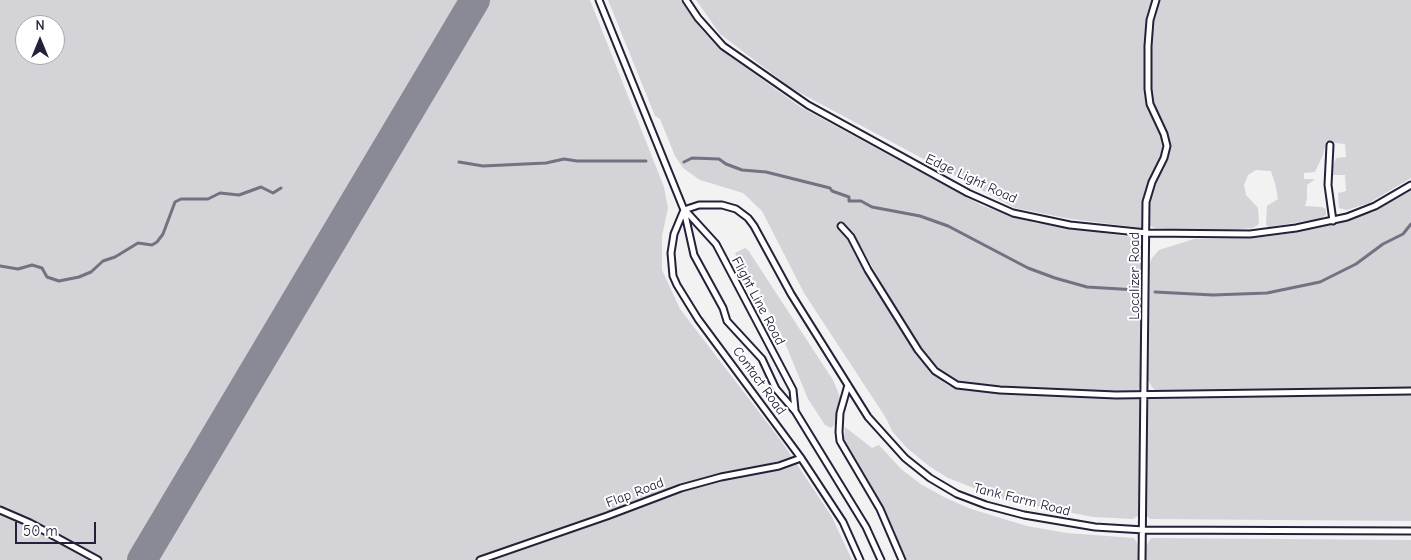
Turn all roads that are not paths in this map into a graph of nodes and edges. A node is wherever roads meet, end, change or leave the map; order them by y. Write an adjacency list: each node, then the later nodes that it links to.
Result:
1 (599, 0): 6 (lane, Flight Line Road)
2 (686, 0): 9 (lane, Edge Light Road)
3 (1156, 0): 9 (lane, Localizer Road)
4 (1330, 145): 7 (lane)
5 (1411, 185): 7 (lane, Edge Light Road)
6 (684, 210): 10 (lane, Tank Farm Road); 13 (lane, Flight Line Road); 13 (lane, Flight Line Road); 14 (lane, Contact Road)
7 (1333, 221): 9 (lane, Edge Light Road)
8 (842, 226): 12 (lane)
9 (1147, 233): 12 (lane, Localizer Road)
10 (848, 385): 16 (lane, Tank Farm Road); 22 (lane)
11 (1411, 392): 12 (lane)
12 (1145, 394): 16 (lane, Localizer Road)
13 (795, 411): 21 (lane, Flight Line Road)
14 (802, 458): 19 (lane, Flap Road); 20 (lane, Contact Road)
15 (0, 510): 18 (lane)
16 (1144, 530): 17 (lane, Tank Farm Road); 23 (lane, Localizer Road)
17 (1411, 531)
18 (98, 560)
19 (480, 560)
20 (860, 560)
21 (881, 560)
22 (902, 560)
23 (1142, 560)

